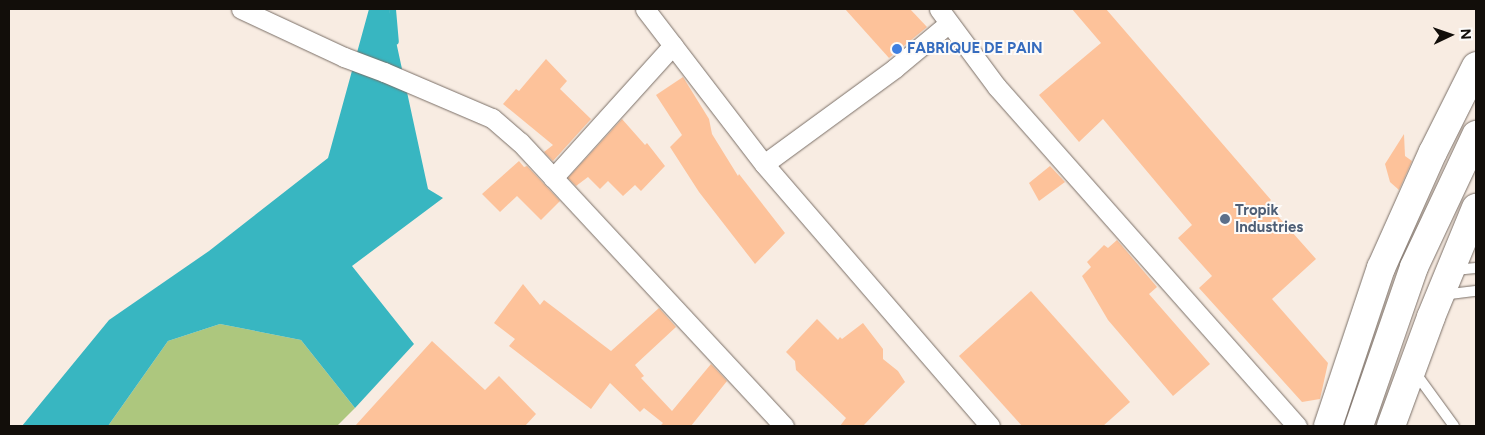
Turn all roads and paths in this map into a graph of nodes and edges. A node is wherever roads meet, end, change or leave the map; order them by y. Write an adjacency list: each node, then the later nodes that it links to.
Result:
1 (241, 9): 8 (street)
2 (645, 9): 4 (street)
3 (944, 16): 7 (street); 16 (street)
4 (672, 45): 7 (street); 8 (street)
5 (1476, 66): 17 (main road)
6 (1476, 134): 18 (main road)
7 (764, 164): 14 (street)
8 (553, 178): 15 (street)
9 (1476, 208): 10 (main road)
10 (1463, 269): 12 (main road)
11 (1476, 291): 12 (lane)
12 (1440, 295): 13 (main road)
13 (1412, 368): 19 (main road); 20 (lane)
14 (984, 424)
15 (784, 426)
16 (1297, 426)
17 (1328, 426)
18 (1359, 426)
19 (1391, 426)
20 (1454, 426)

